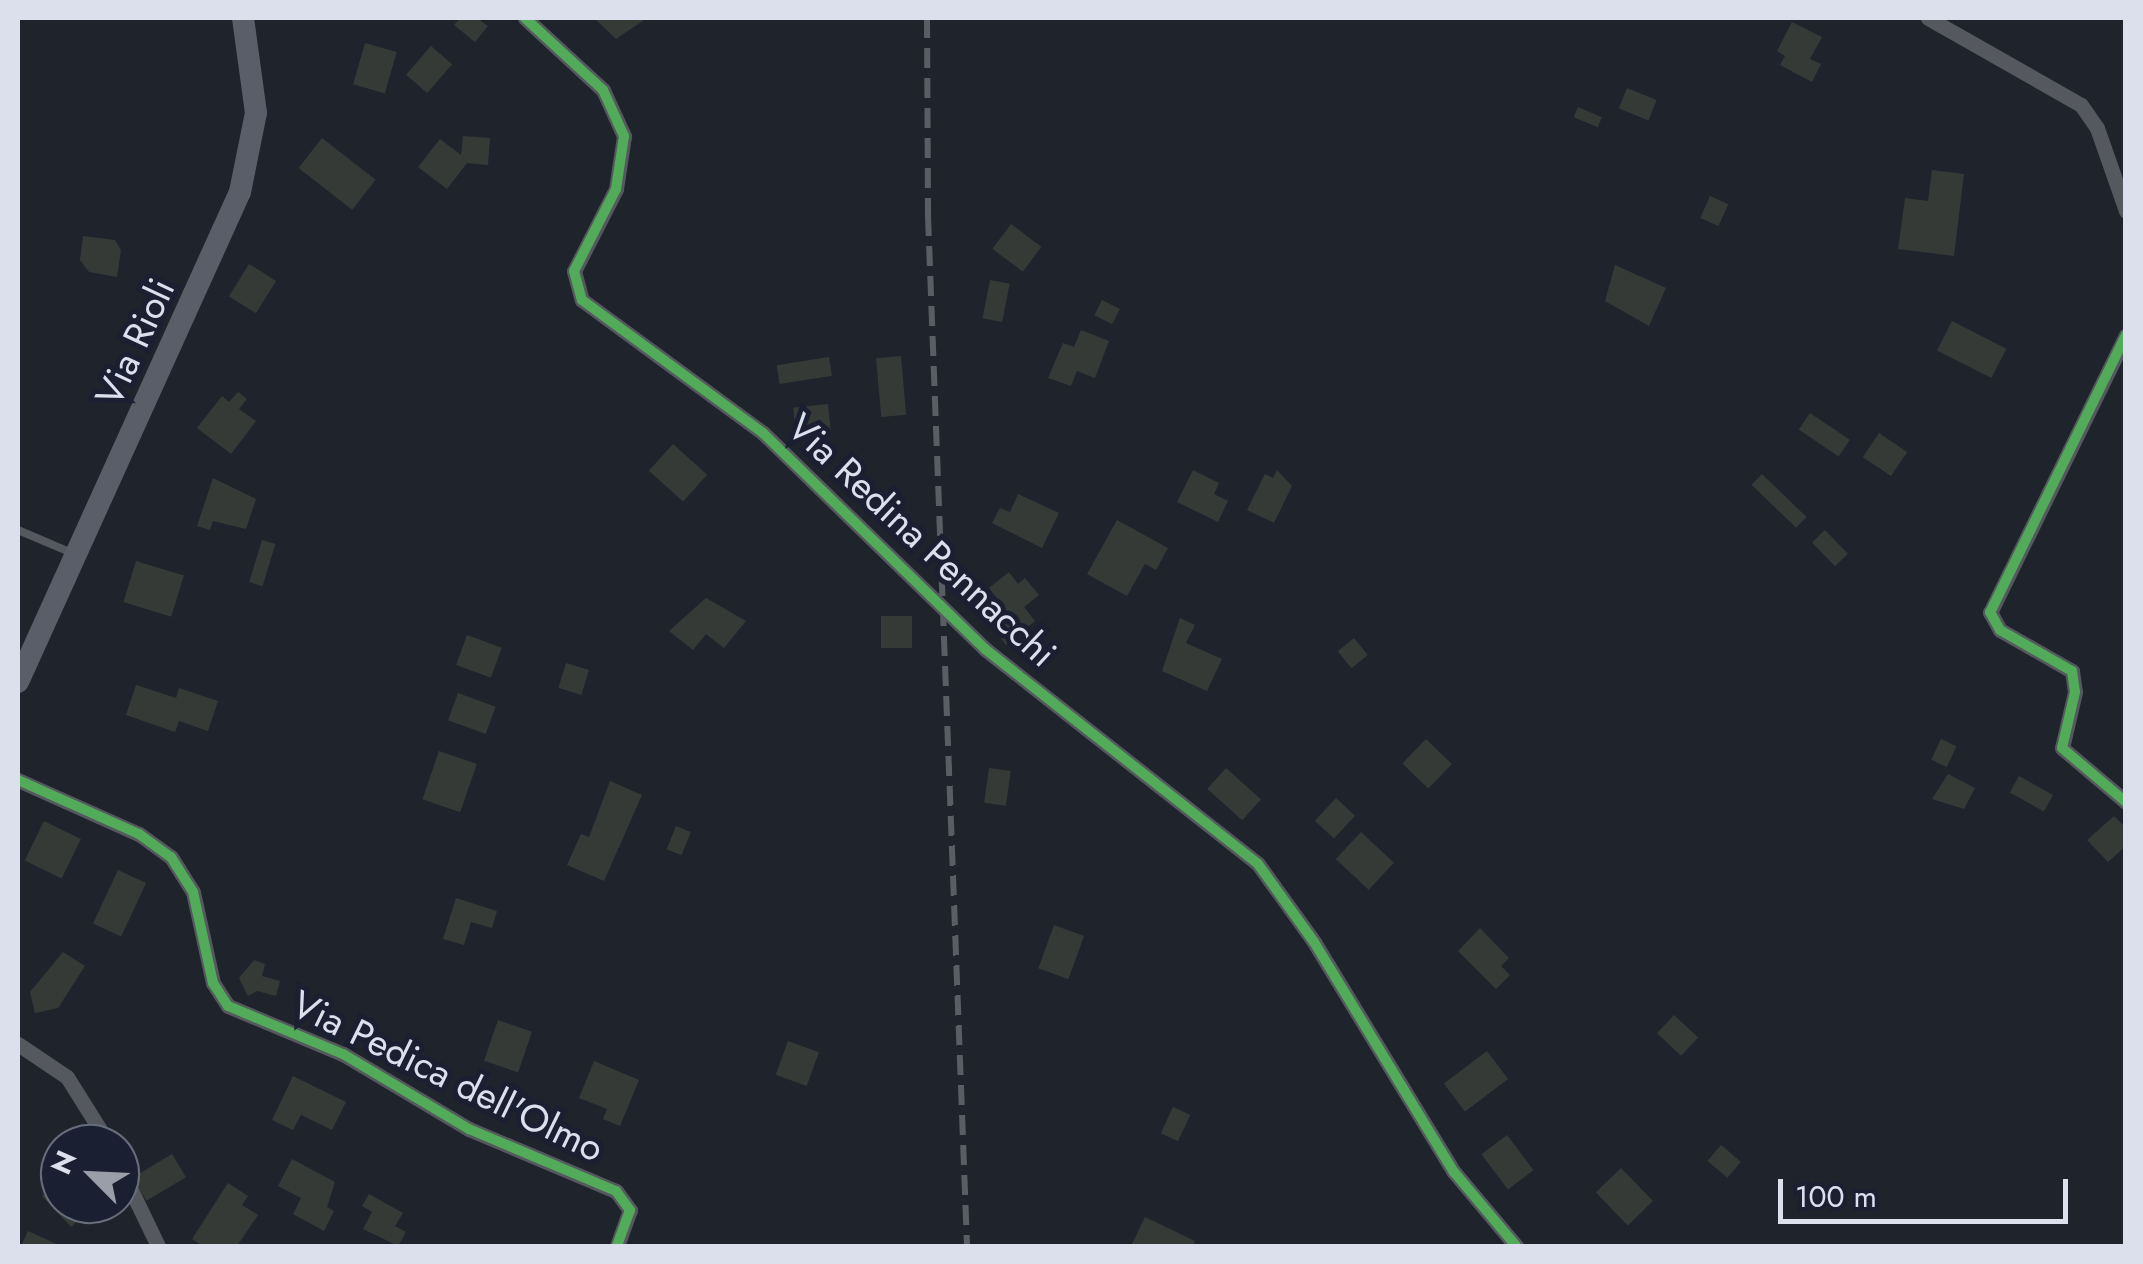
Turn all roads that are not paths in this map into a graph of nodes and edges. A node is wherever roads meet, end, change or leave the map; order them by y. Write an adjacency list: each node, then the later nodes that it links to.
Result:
1 (243, 18): 7 (main road, Via Rioli)
2 (525, 18): 16 (street, Via Redina Pennacchi)
3 (1928, 18): 4 (street)
4 (2126, 211)
5 (2126, 334): 10 (street)
6 (18, 530): 7 (lane)
7 (76, 555): 8 (main road, Via Rioli)
8 (18, 682)
9 (18, 780): 15 (street, Via Pedica dell'Olmo)
10 (2126, 802)
11 (18, 1044): 12 (street)
12 (96, 1124)
13 (140, 1209): 14 (street)
14 (158, 1246)
15 (617, 1246)
16 (1516, 1246)

